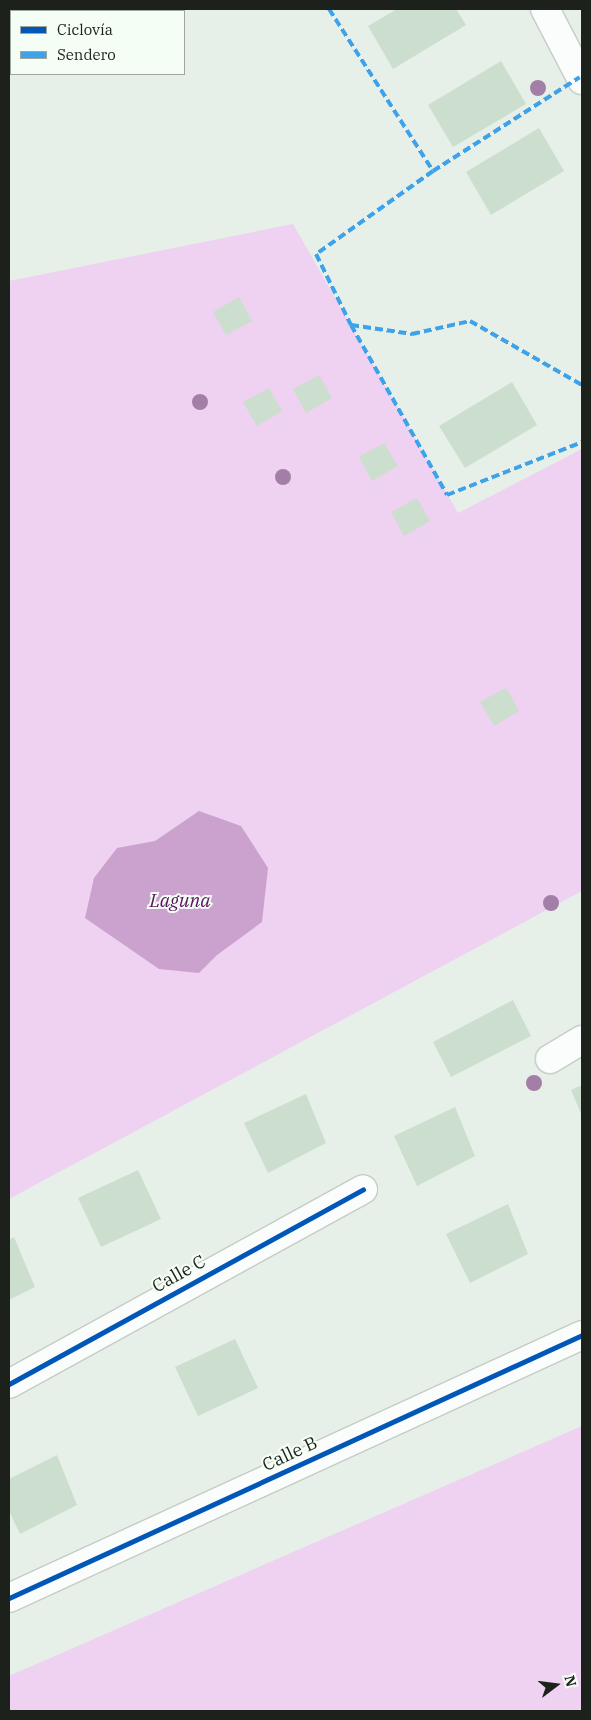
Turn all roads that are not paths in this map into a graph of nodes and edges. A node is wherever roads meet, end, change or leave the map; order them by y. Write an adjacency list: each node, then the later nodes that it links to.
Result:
1 (545, 9): 2 (main road)
2 (582, 80)
3 (582, 1040): 4 (main road)
4 (550, 1059)
5 (363, 1189): 7 (main road, Calle C)
6 (582, 1335): 8 (main road, Calle B)
7 (9, 1384)
8 (9, 1598)

